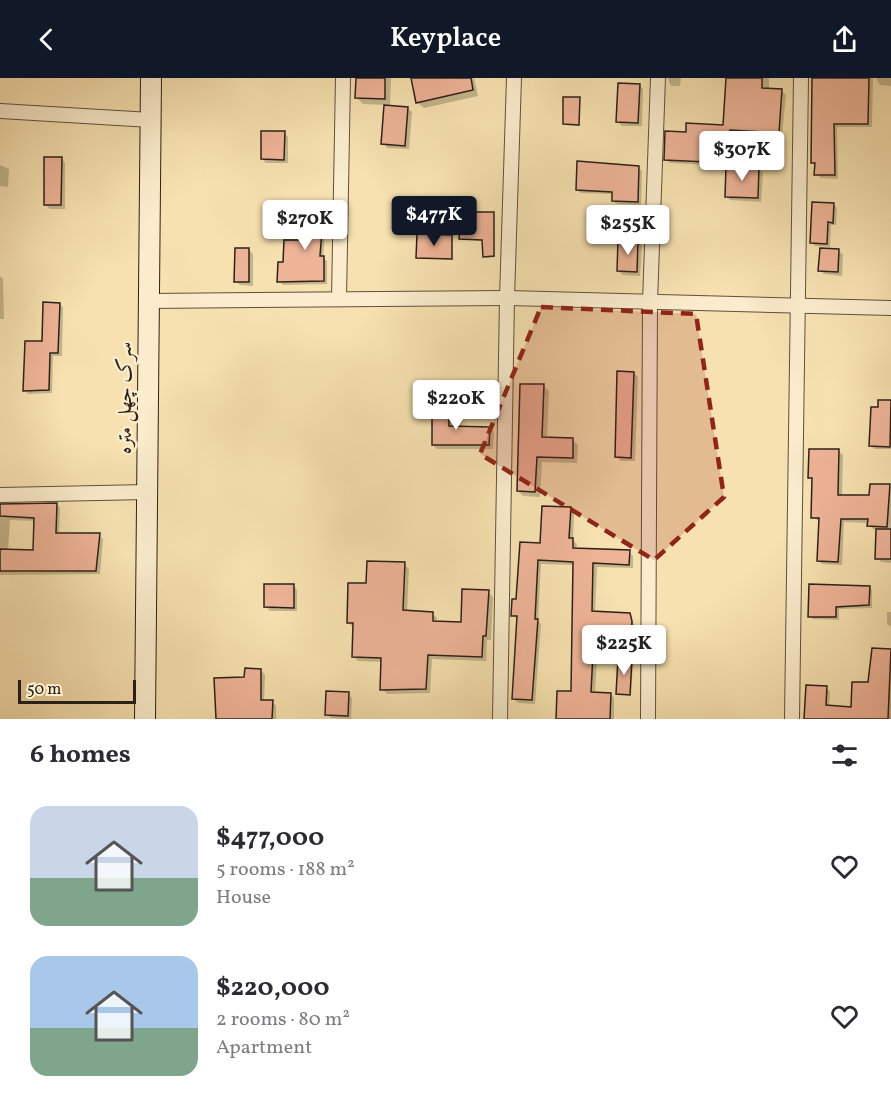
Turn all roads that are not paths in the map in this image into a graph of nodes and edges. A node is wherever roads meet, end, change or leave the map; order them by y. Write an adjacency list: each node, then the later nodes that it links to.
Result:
1 (151, 78): 7 (street, سرک چهل متره)
2 (343, 78): 9 (street)
3 (514, 78): 8 (street)
4 (658, 78): 11 (street)
5 (801, 78): 12 (street)
6 (0, 111): 7 (street)
7 (151, 120): 10 (street, سرک چهل متره)
8 (507, 298): 9 (street); 11 (street); 17 (street)
9 (339, 299): 10 (street)
10 (148, 301): 14 (street, سرک چهل متره)
11 (650, 302): 12 (street); 18 (street)
12 (798, 306): 13 (street); 19 (street)
13 (891, 308)
14 (147, 492): 15 (street); 16 (street, سرک چهل متره)
15 (0, 495)
16 (145, 719)
17 (500, 719)
18 (648, 719)
19 (792, 719)

